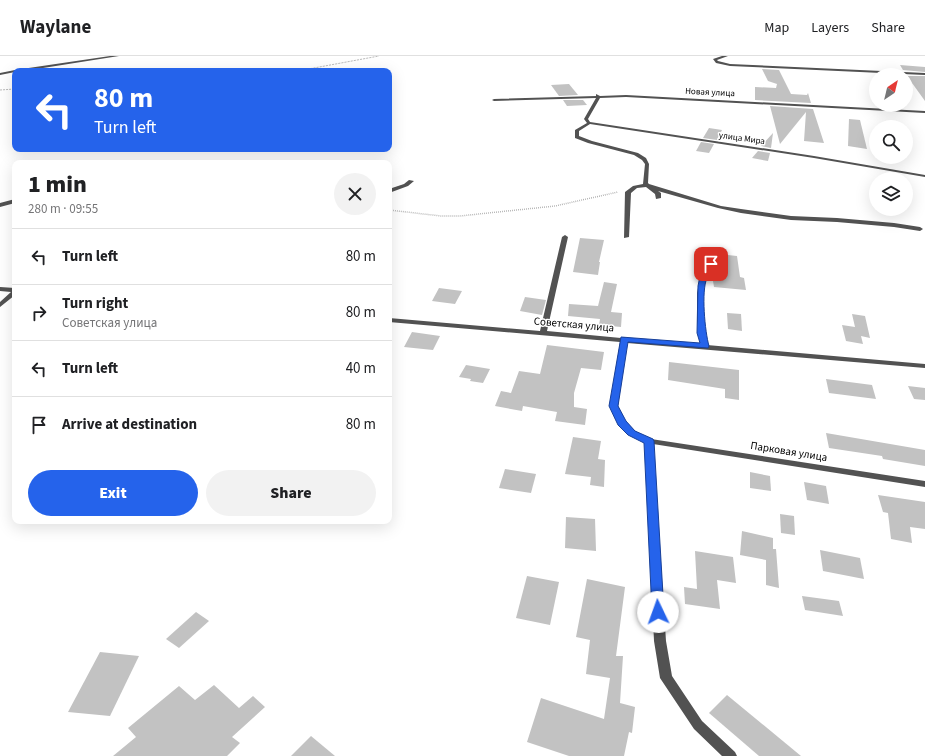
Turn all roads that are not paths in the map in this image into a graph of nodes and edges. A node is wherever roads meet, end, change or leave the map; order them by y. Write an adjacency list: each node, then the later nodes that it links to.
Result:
1 (117, 56): 3 (street)
2 (726, 56): 6 (street)
3 (36, 68)
4 (12, 72): 5 (street)
5 (0, 74)
6 (925, 74)
7 (597, 95): 8 (street, Новая улица); 9 (street, Новая улица); 10 (street)
8 (494, 100)
9 (925, 112)
10 (589, 123): 11 (street, улица Мира); 13 (street)
11 (925, 176)
12 (411, 181): 14 (street)
13 (647, 185): 15 (street); 18 (street); 20 (street)
14 (392, 190)
15 (658, 198)
16 (12, 202): 17 (street)
17 (0, 204)
18 (920, 229)
19 (565, 237): 27 (street)
20 (626, 237)
21 (711, 264): 29 (street)
22 (0, 289): 23 (street)
23 (12, 291)
24 (12, 294): 25 (street)
25 (0, 305)
26 (392, 320): 27 (street, Советская улица)
27 (543, 332): 28 (street, Советская улица)
28 (624, 339): 29 (street, Советская улица); 31 (street, Парковая улица)
29 (705, 346): 30 (street, Советская улица)
30 (925, 366)
31 (649, 441): 32 (street, Парковая улица); 33 (street)
32 (925, 484)
33 (731, 756)

